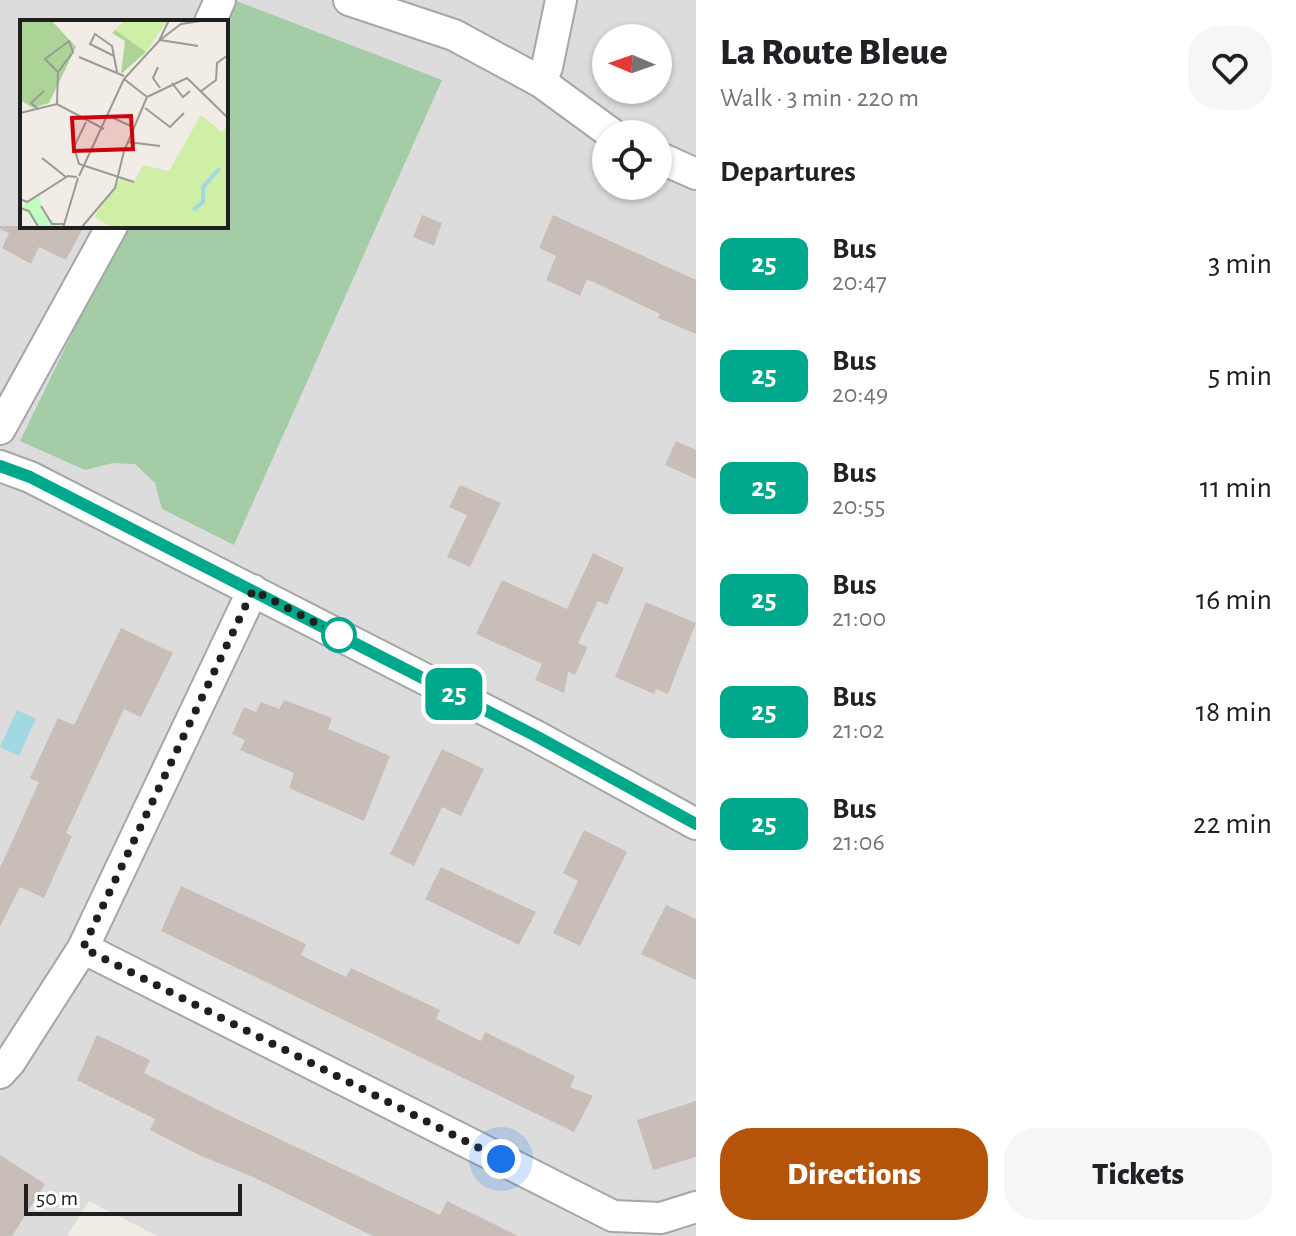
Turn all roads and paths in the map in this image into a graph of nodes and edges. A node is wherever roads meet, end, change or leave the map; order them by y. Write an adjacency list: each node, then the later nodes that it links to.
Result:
1 (220, 0): 4 (street)
2 (349, 0): 5 (street)
3 (561, 0): 5 (street)
4 (211, 20)
5 (541, 82): 6 (street)
6 (593, 120)
7 (672, 163): 8 (street)
8 (696, 174)
9 (111, 228): 10 (street)
10 (0, 429)
11 (0, 466): 12 (street)
12 (253, 590): 13 (street); 14 (street)
13 (696, 824)
14 (83, 948): 15 (street); 16 (street)
15 (0, 1073)
16 (696, 1207)

